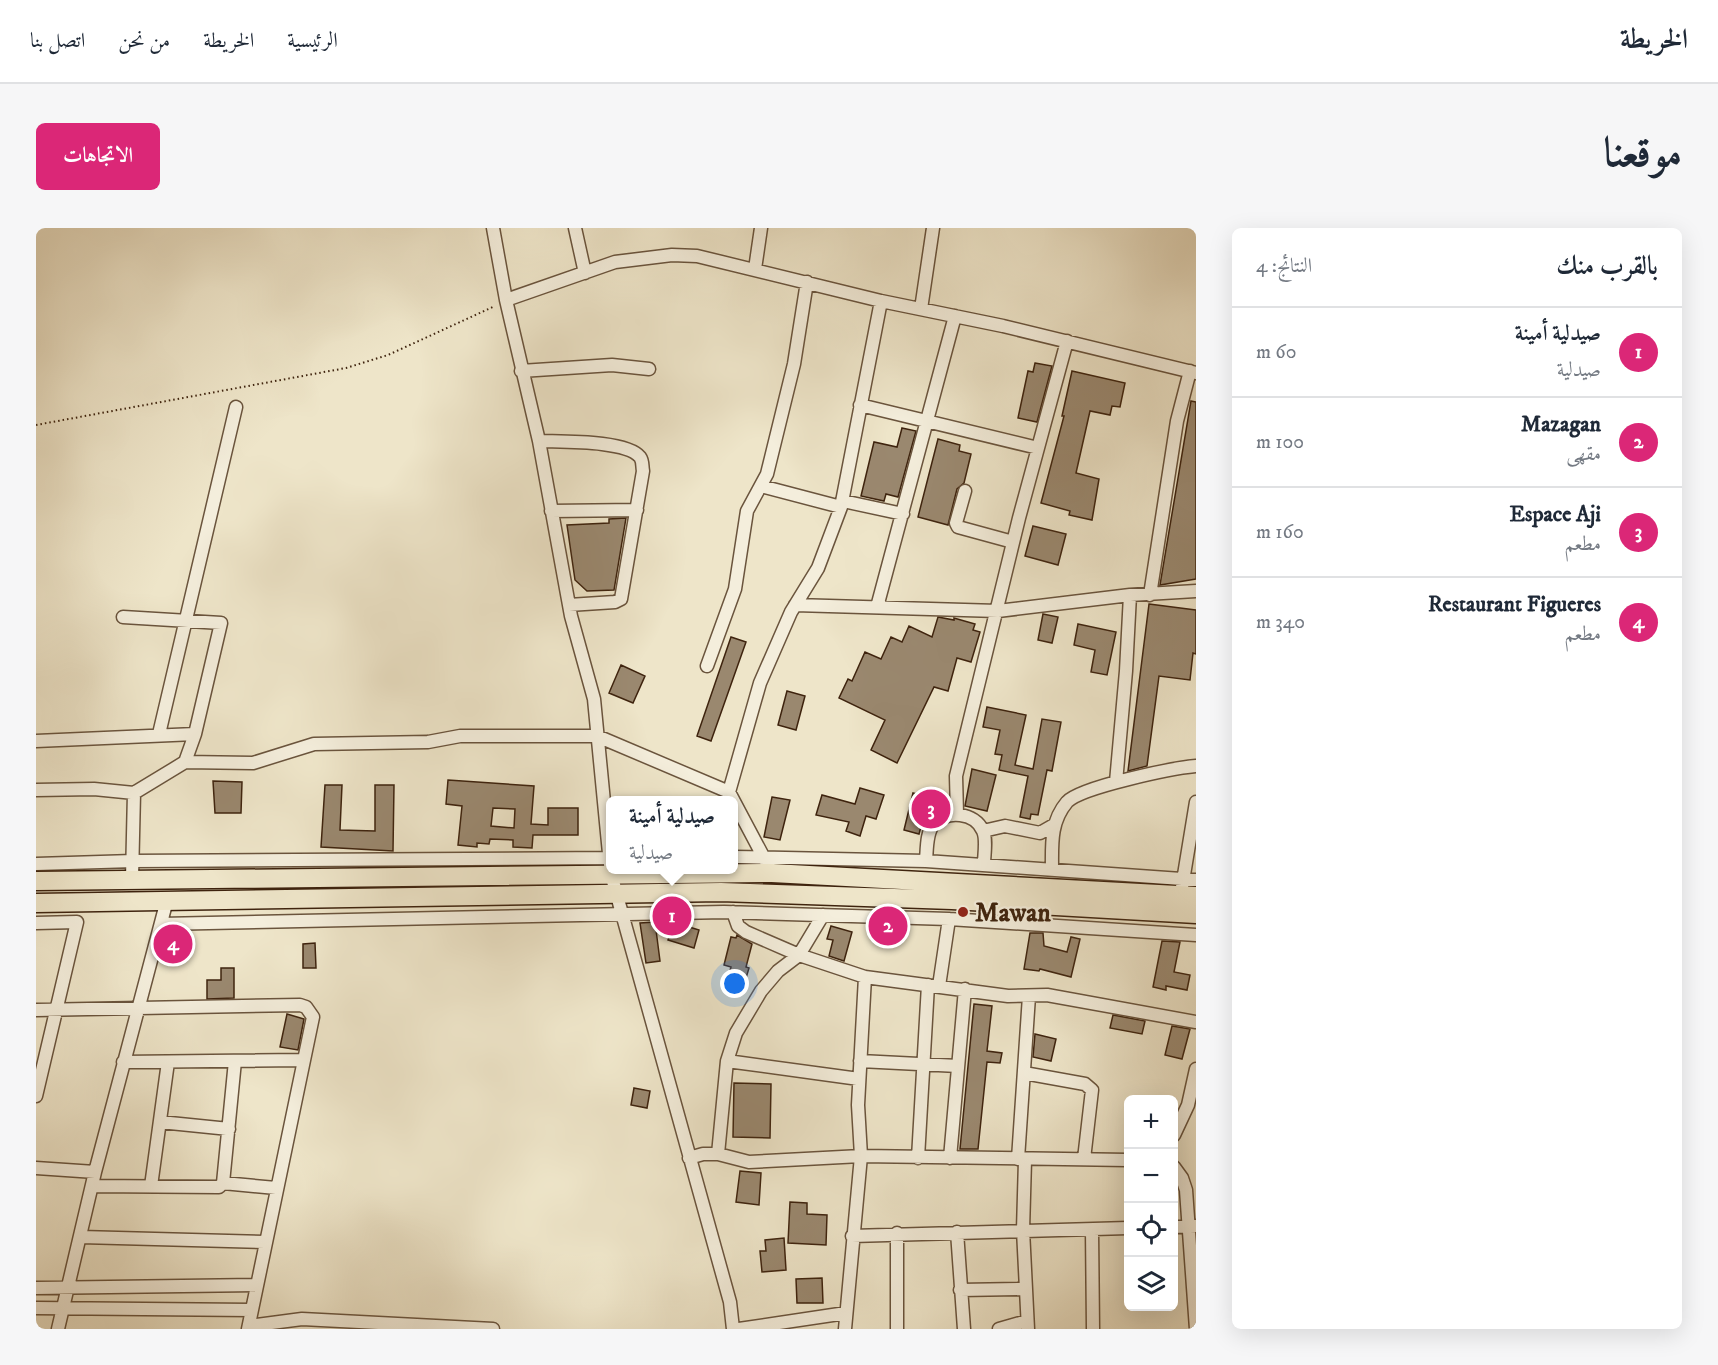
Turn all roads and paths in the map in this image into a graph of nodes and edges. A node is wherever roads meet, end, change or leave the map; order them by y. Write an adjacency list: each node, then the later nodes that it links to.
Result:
1 (493, 228): 8 (street)
2 (575, 228): 6 (street)
3 (761, 228): 5 (street)
4 (933, 228): 10 (street)
5 (755, 269): 6 (street); 7 (street)
6 (585, 273): 8 (street)
7 (807, 282): 9 (street); 22 (street)
8 (506, 300): 14 (street); 19 (path)
9 (881, 302): 10 (street); 16 (street)
10 (921, 309): 11 (street)
11 (955, 316): 12 (street); 18 (street)
12 (1067, 341): 15 (street); 21 (street)
13 (649, 369): 14 (street)
14 (521, 371): 20 (street)
15 (1193, 372): 31 (street)
16 (860, 405): 18 (street); 24 (street)
17 (236, 407): 37 (street)
18 (928, 422): 21 (street); 27 (street)
19 (36, 425)
20 (539, 441): 25 (street); 26 (street)
21 (1038, 448): 28 (street)
22 (761, 486): 24 (street); 38 (street)
23 (965, 490): 28 (street)
24 (842, 504): 27 (street); 33 (street)
25 (637, 510): 26 (street); 32 (street)
26 (551, 511): 32 (street)
27 (903, 514): 34 (street)
28 (1013, 543): 35 (street)
29 (1196, 591): 31 (street)
30 (1130, 595): 31 (street); 35 (street); 45 (street)
31 (1149, 595)
32 (569, 605): 41 (street)
33 (795, 605): 34 (street); 47 (street)
34 (877, 607): 35 (street)
35 (998, 611): 52 (street)
36 (123, 617): 37 (street)
37 (186, 621): 39 (street); 40 (street)
38 (707, 666)
39 (159, 734): 40 (street); 42 (street)
40 (195, 734): 43 (street)
41 (597, 736): 43 (street); 47 (street); 53 (street)
42 (36, 741)
43 (185, 762): 48 (street)
44 (1196, 766): 45 (street)
45 (1116, 782): 54 (street)
46 (36, 790): 48 (street)
47 (729, 792): 49 (street)
48 (134, 793): 63 (street)
49 (731, 796)
50 (1196, 802): 67 (street)
51 (738, 809): 62 (street)
52 (957, 814): 55 (street); 57 (street)
53 (606, 824)
54 (1054, 825): 55 (street); 64 (street)
55 (983, 831): 60 (street)
56 (738, 858): 62 (street)
57 (926, 861): 60 (street); 62 (street)
58 (606, 863): 63 (highway)
59 (36, 864): 63 (street)
60 (984, 864): 64 (street)
61 (738, 865): 62 (highway)
62 (767, 865): 67 (highway)
63 (133, 869): 66 (highway)
64 (1052, 869): 67 (street)
65 (612, 874): 68 (street)
66 (36, 881)
67 (1189, 888)
68 (616, 893): 69 (highway); 73 (highway); 75 (street)
69 (167, 900): 70 (highway); 79 (street)
70 (81, 902): 71 (highway); 77 (street)
71 (36, 903)
72 (733, 912): 74 (street); 75 (street); 81 (street)
73 (1196, 914)
74 (823, 915): 76 (street); 81 (street)
75 (622, 916): 79 (street); 107 (street)
76 (949, 920): 80 (street); 83 (street)
77 (77, 922): 78 (street); 88 (street)
78 (36, 923)
79 (161, 924): 86 (street)
80 (1196, 935)
81 (799, 956): 82 (street); 93 (street)
82 (865, 977): 83 (street); 91 (street)
83 (934, 985): 84 (street); 96 (street)
84 (965, 989): 85 (street); 97 (street)
85 (1029, 996): 89 (street); 99 (street)
86 (140, 1007): 88 (street); 90 (street); 94 (street)
87 (36, 1010): 88 (street)
88 (57, 1010): 101 (street)
89 (1196, 1022)
90 (303, 1060): 92 (street); 119 (street)
91 (861, 1060): 96 (street); 100 (street)
92 (235, 1061): 95 (street); 104 (street)
93 (727, 1061): 100 (street); 105 (street)
94 (123, 1062): 95 (street); 114 (street)
95 (168, 1062): 102 (street)
96 (925, 1064): 97 (street); 108 (street)
97 (958, 1066): 109 (street)
98 (1196, 1069): 103 (street)
99 (1024, 1073): 110 (street); 111 (street)
100 (860, 1079): 106 (street)
101 (36, 1096)
102 (160, 1122): 104 (street); 118 (street)
103 (1178, 1125)
104 (229, 1129): 116 (street)
105 (718, 1154): 106 (street); 107 (street)
106 (861, 1156): 108 (street); 127 (street)
107 (689, 1158): 143 (street)
108 (918, 1158): 109 (street)
109 (950, 1158): 110 (street)
110 (1022, 1159): 111 (street); 123 (street)
111 (1084, 1159): 112 (street)
112 (1124, 1160)
113 (36, 1168): 114 (street)
114 (95, 1172): 117 (street)
115 (1178, 1173): 120 (street)
116 (223, 1183): 118 (street); 119 (street)
117 (92, 1186): 118 (street); 128 (street)
118 (151, 1186)
119 (276, 1188): 129 (street)
120 (1193, 1226): 121 (street); 150 (street)
121 (1178, 1227)
122 (1124, 1228): 124 (street)
123 (1023, 1230): 124 (street); 125 (street); 133 (street)
124 (1092, 1230): 149 (street)
125 (957, 1232): 126 (street); 134 (street)
126 (897, 1233): 127 (street); 146 (street)
127 (852, 1236): 138 (street)
128 (81, 1238): 129 (street); 132 (street)
129 (265, 1242): 130 (street)
130 (256, 1284): 132 (street); 137 (street)
131 (36, 1287): 132 (street)
132 (67, 1288): 135 (street)
133 (1024, 1289): 134 (street); 139 (street)
134 (960, 1290): 147 (street)
135 (64, 1306): 136 (street); 137 (street); 141 (street)
136 (36, 1308)
137 (252, 1310): 140 (street)
138 (846, 1314): 144 (street); 145 (street)
139 (1028, 1325): 148 (street)
140 (249, 1327): 142 (street)
141 (58, 1329)
142 (493, 1329)
143 (733, 1329)
144 (739, 1329)
145 (845, 1329)
146 (897, 1329)
147 (964, 1329)
148 (999, 1329)
149 (1093, 1329)
150 (1196, 1329)

